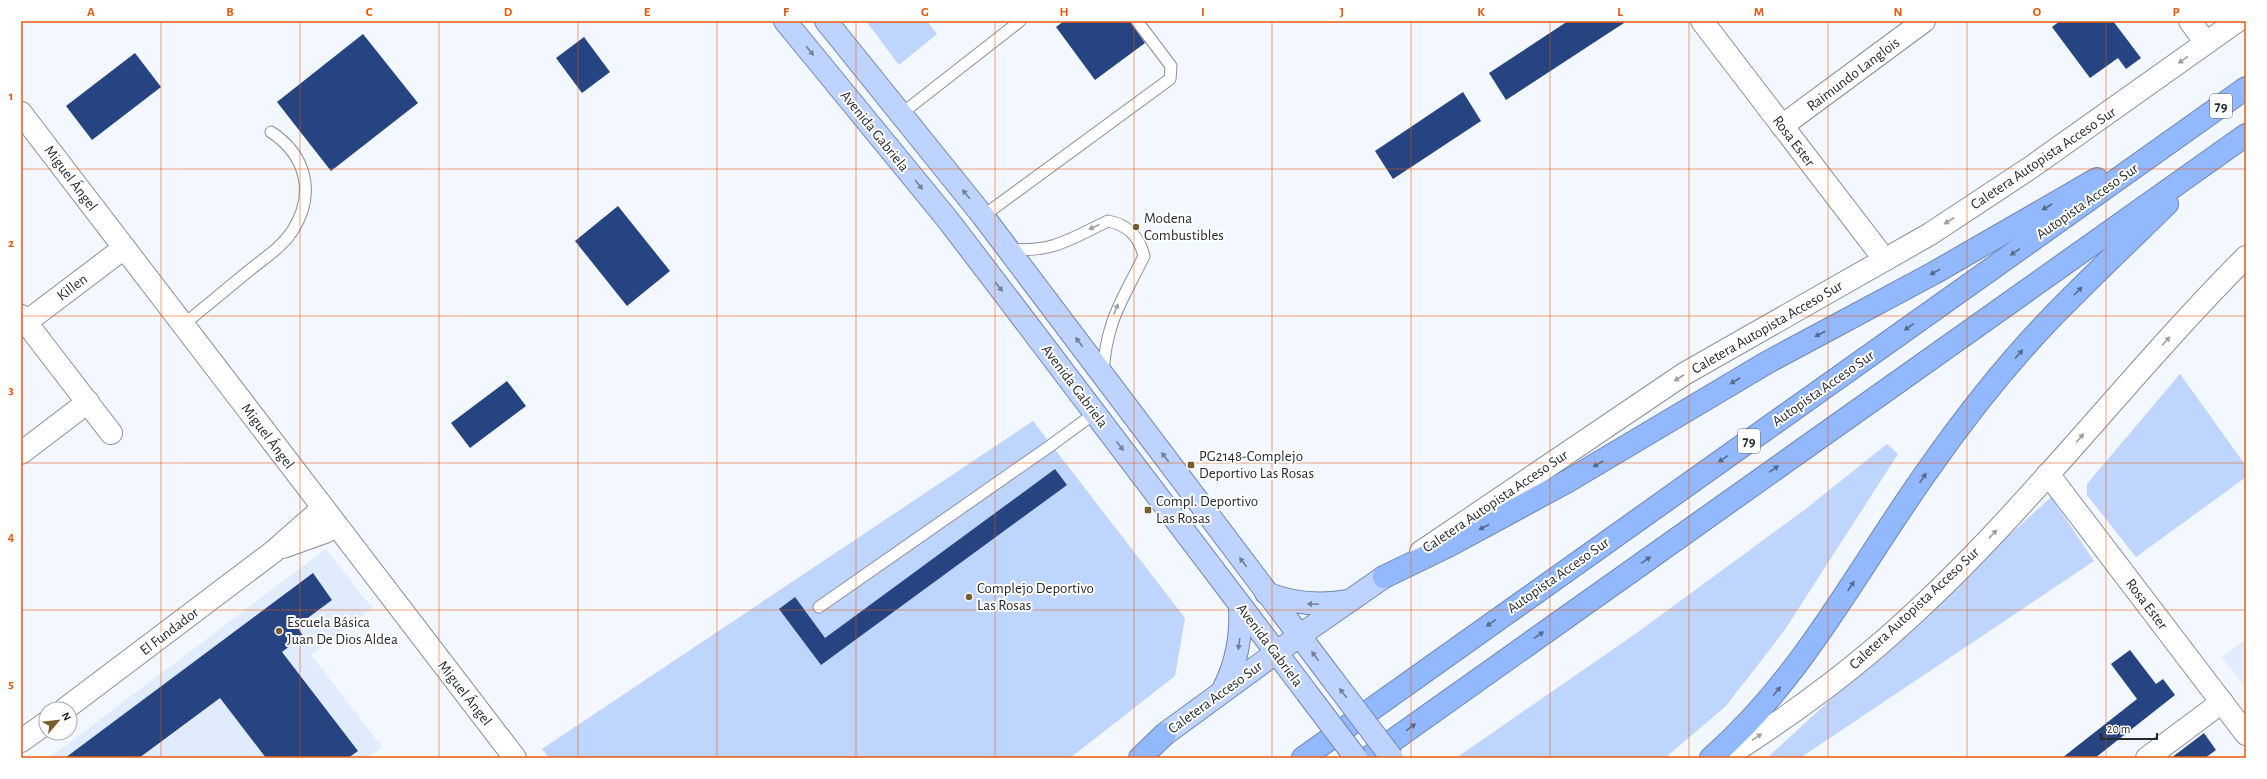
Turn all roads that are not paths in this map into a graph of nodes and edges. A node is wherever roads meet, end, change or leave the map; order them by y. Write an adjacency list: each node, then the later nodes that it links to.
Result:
1 (785, 21): 27 (main road, Avenida Gabriela, one-way to 27)
2 (826, 21): 12 (main road, Avenida Gabriela)
3 (1020, 21): 12 (lane)
4 (1138, 21): 18 (lane)
5 (1702, 21): 14 (street, Rosa Ester)
6 (1924, 21): 14 (street, Raimundo Langlois)
7 (2190, 21): 9 (street)
8 (2237, 21): 9 (street, Caletera Autopista Acceso Sur)
9 (2206, 43): 22 (street, Caletera Autopista Acceso Sur, one-way to 22)
10 (2246, 88): 13 (highway, Autopista Acceso Sur / 79)
11 (21, 113): 19 (street, Miguel Ángel)
12 (902, 114): 18 (main road, Avenida Gabriela, one-way to 12)
13 (2196, 124): 32 (highway, one-way to 32); 49 (highway, Autopista Acceso Sur / 79, one-way to 49)
14 (1782, 126): 22 (street, Rosa Ester)
15 (271, 132): 24 (lane)
16 (2246, 135): 17 (highway, 79)
17 (2215, 157): 51 (highway, 79, one-way to 17); 53 (highway, one-way to 17)
18 (983, 216): 20 (main road, Avenida Gabriela)
19 (124, 248): 23 (street, Killen); 24 (street, Miguel Ángel)
20 (1008, 248): 25 (main road, Avenida Gabriela, one-way to 20); 25 (lane, one-way to 20)
21 (2246, 257): 30 (street, Caletera Autopista Acceso Sur, one-way to 21)
22 (1885, 260): 32 (street, Caletera Autopista Acceso Sur, one-way to 32)
23 (23, 322): 26 (street)
24 (183, 325): 31 (street, Miguel Ángel)
25 (1103, 374): 33 (main road, Avenida Gabriela, one-way to 25)
26 (88, 402): 28 (street); 29 (street)
27 (1095, 413): 35 (main road, Avenida Gabriela, one-way to 35); 36 (lane)
28 (112, 433)
29 (21, 453)
30 (2048, 474): 41 (street, Rosa Ester); 54 (street, Caletera Autopista Acceso Sur, one-way to 30)
31 (329, 516): 40 (street, El Fundador); 46 (street, Miguel Ángel)
32 (1384, 577): 34 (main road, Caletera Autopista Acceso Sur)
33 (1266, 593): 34 (main road, one-way to 33); 37 (main road, Avenida Gabriela)
34 (1351, 600): 37 (main road, Caletera Autopista Acceso Sur)
35 (1240, 605): 38 (main road, Avenida Gabriela); 39 (main road, one-way to 39)
36 (819, 607)
37 (1299, 636): 38 (main road, Caletera Acceso Sur); 52 (main road, Avenida Gabriela, one-way to 37, bridge)
38 (1276, 653): 39 (main road, Caletera Acceso Sur); 50 (main road, Avenida Gabriela, bridge)
39 (1222, 692): 43 (main road, Caletera Acceso Sur)
40 (76, 701)
41 (2222, 702): 44 (street, Rosa Ester); 55 (street)
42 (38, 729): 45 (street)
43 (1164, 734): 47 (street, Caletera Acceso Sur); 48 (highway)
44 (2246, 734)
45 (21, 741)
46 (515, 758)
47 (1131, 758)
48 (1140, 758)
49 (1303, 758)
50 (1356, 758)
51 (1368, 758)
52 (1392, 758)
53 (1711, 758)
54 (1724, 758)
55 (2147, 758)

